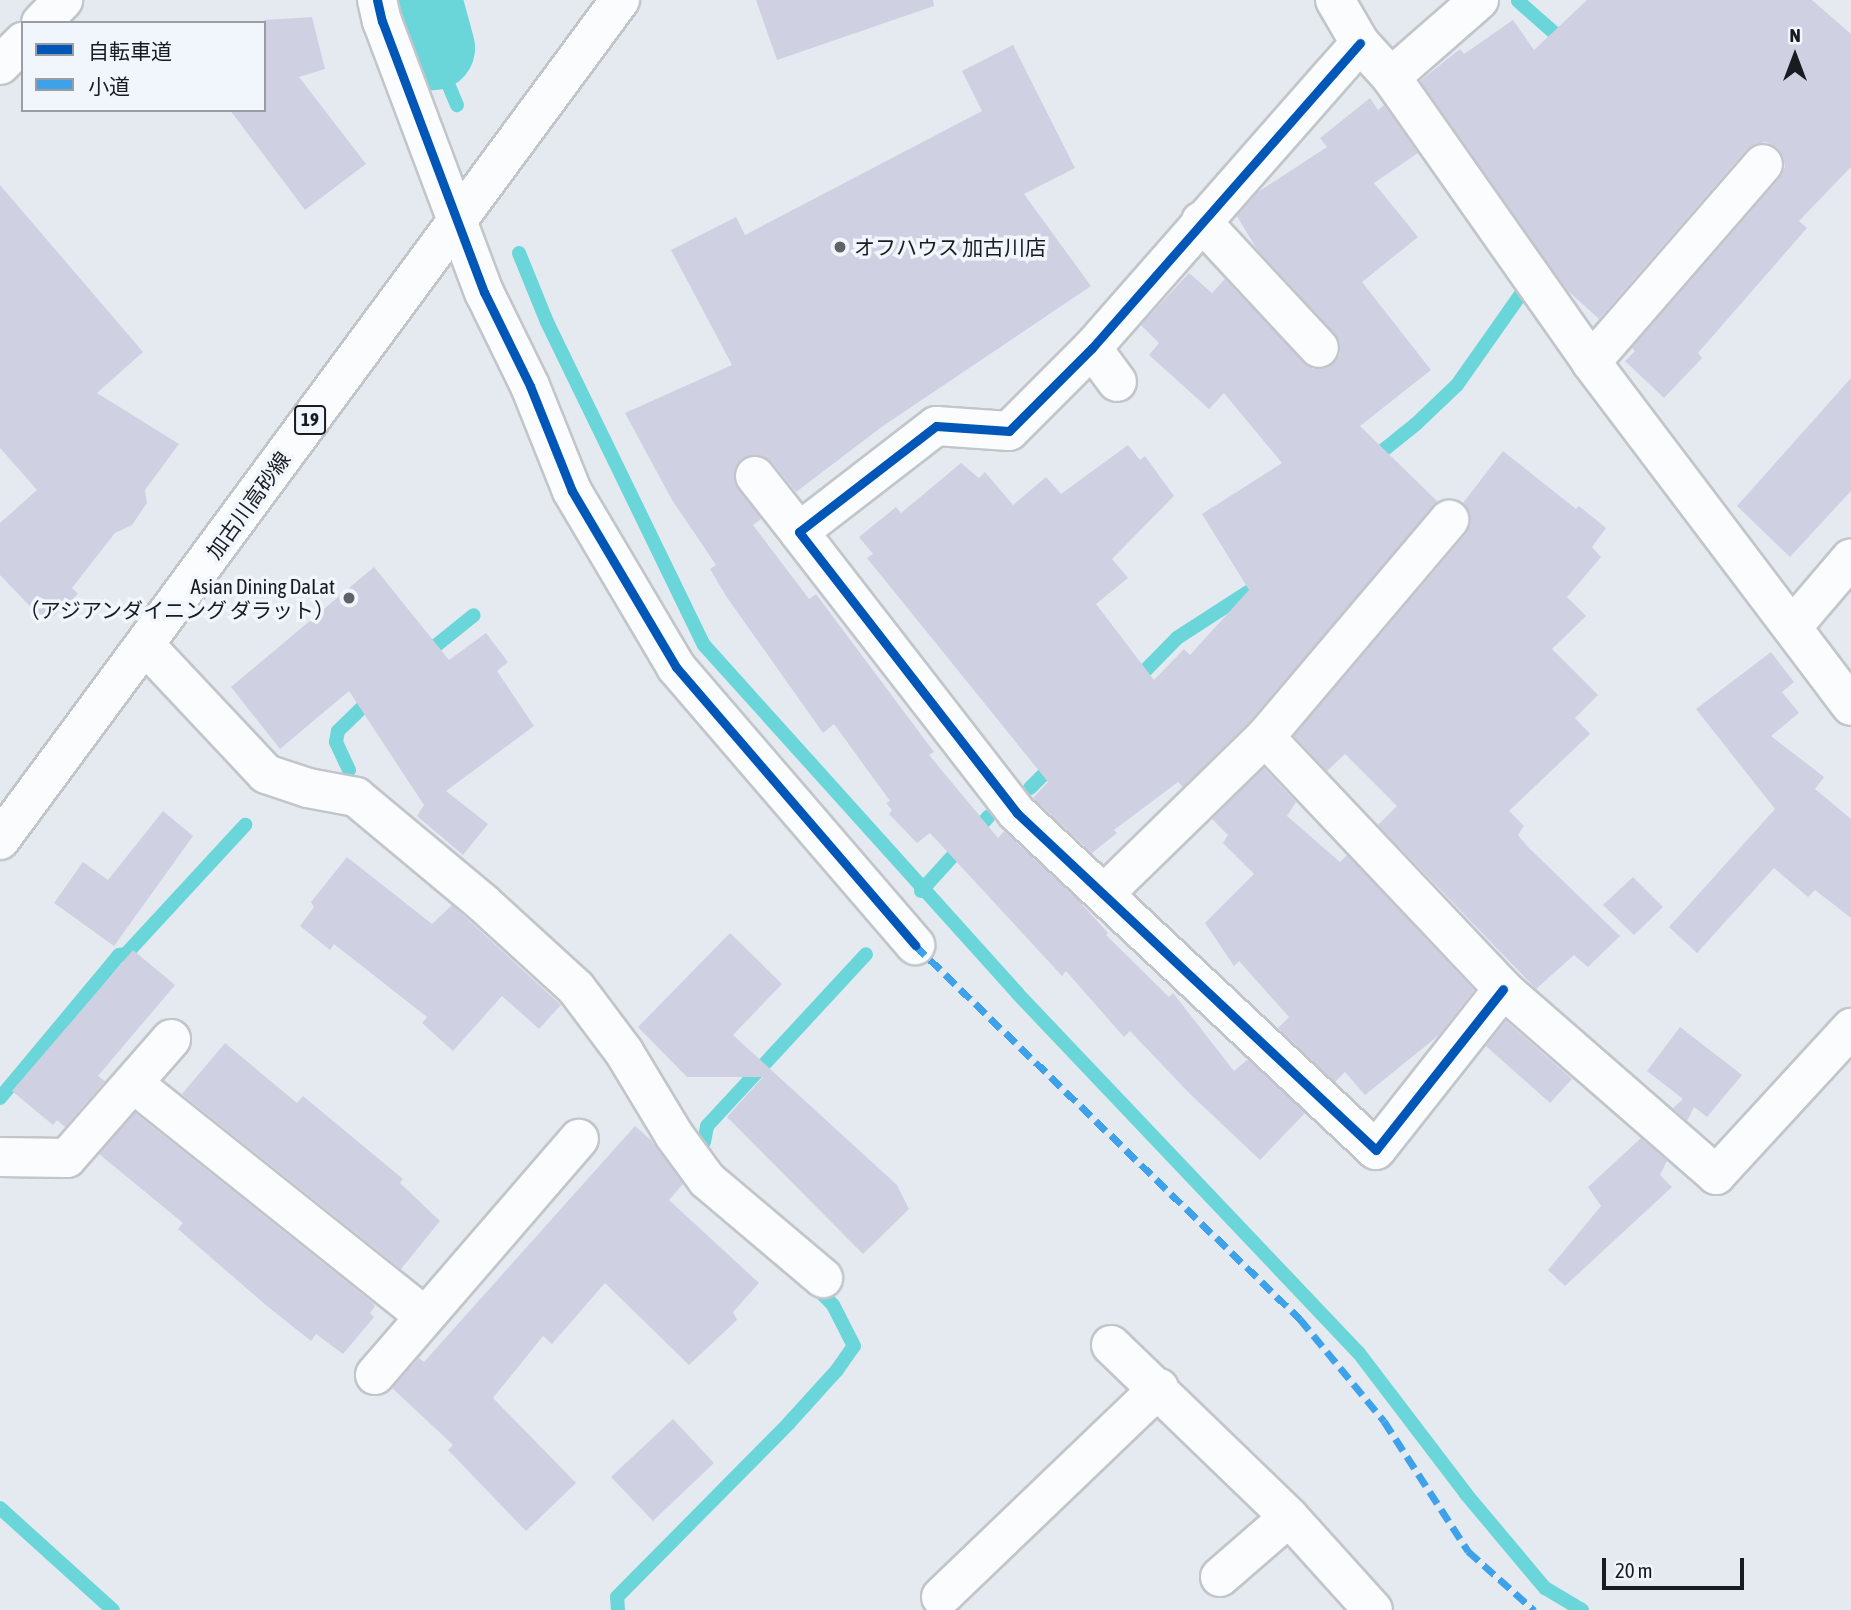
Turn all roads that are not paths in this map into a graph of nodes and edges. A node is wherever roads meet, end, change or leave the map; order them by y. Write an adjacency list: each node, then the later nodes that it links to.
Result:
1 (63, 0): 6 (street)
2 (377, 0): 12 (street)
3 (620, 0): 12 (street, 加古川高砂線 / 19)
4 (1335, 0): 7 (street)
5 (1479, 0): 10 (street)
6 (43, 21)
7 (1360, 43): 10 (street); 13 (street)
8 (21, 44): 9 (street)
9 (0, 65)
10 (1391, 76): 16 (street)
11 (1763, 164): 16 (street)
12 (458, 220): 23 (street, 加古川高砂線 / 19); 28 (street)
13 (1201, 221): 14 (street); 15 (street)
14 (1092, 348): 17 (street); 20 (street)
15 (1319, 348)
16 (1591, 362): 22 (street)
17 (1117, 382)
18 (755, 476): 20 (street)
19 (1449, 520): 25 (street)
20 (799, 532): 27 (street)
21 (1851, 558): 22 (street)
22 (1793, 626): 24 (street)
23 (145, 645): 26 (street, 加古川高砂線 / 19); 35 (street)
24 (1851, 706)
25 (1265, 737): 27 (street); 29 (street)
26 (0, 840)
27 (1104, 894): 29 (street)
28 (915, 945)
29 (1503, 989): 30 (street)
30 (1851, 1028)
31 (171, 1039): 32 (street)
32 (134, 1084): 34 (street); 36 (street)
33 (579, 1139): 36 (street)
34 (0, 1157)
35 (823, 1278)
36 (425, 1316): 38 (street)
37 (1111, 1345): 39 (street)
38 (374, 1375)
39 (1159, 1388): 40 (street); 42 (street)
40 (1289, 1517): 41 (street); 43 (street)
41 (1220, 1577)
42 (942, 1597)
43 (1373, 1610)

